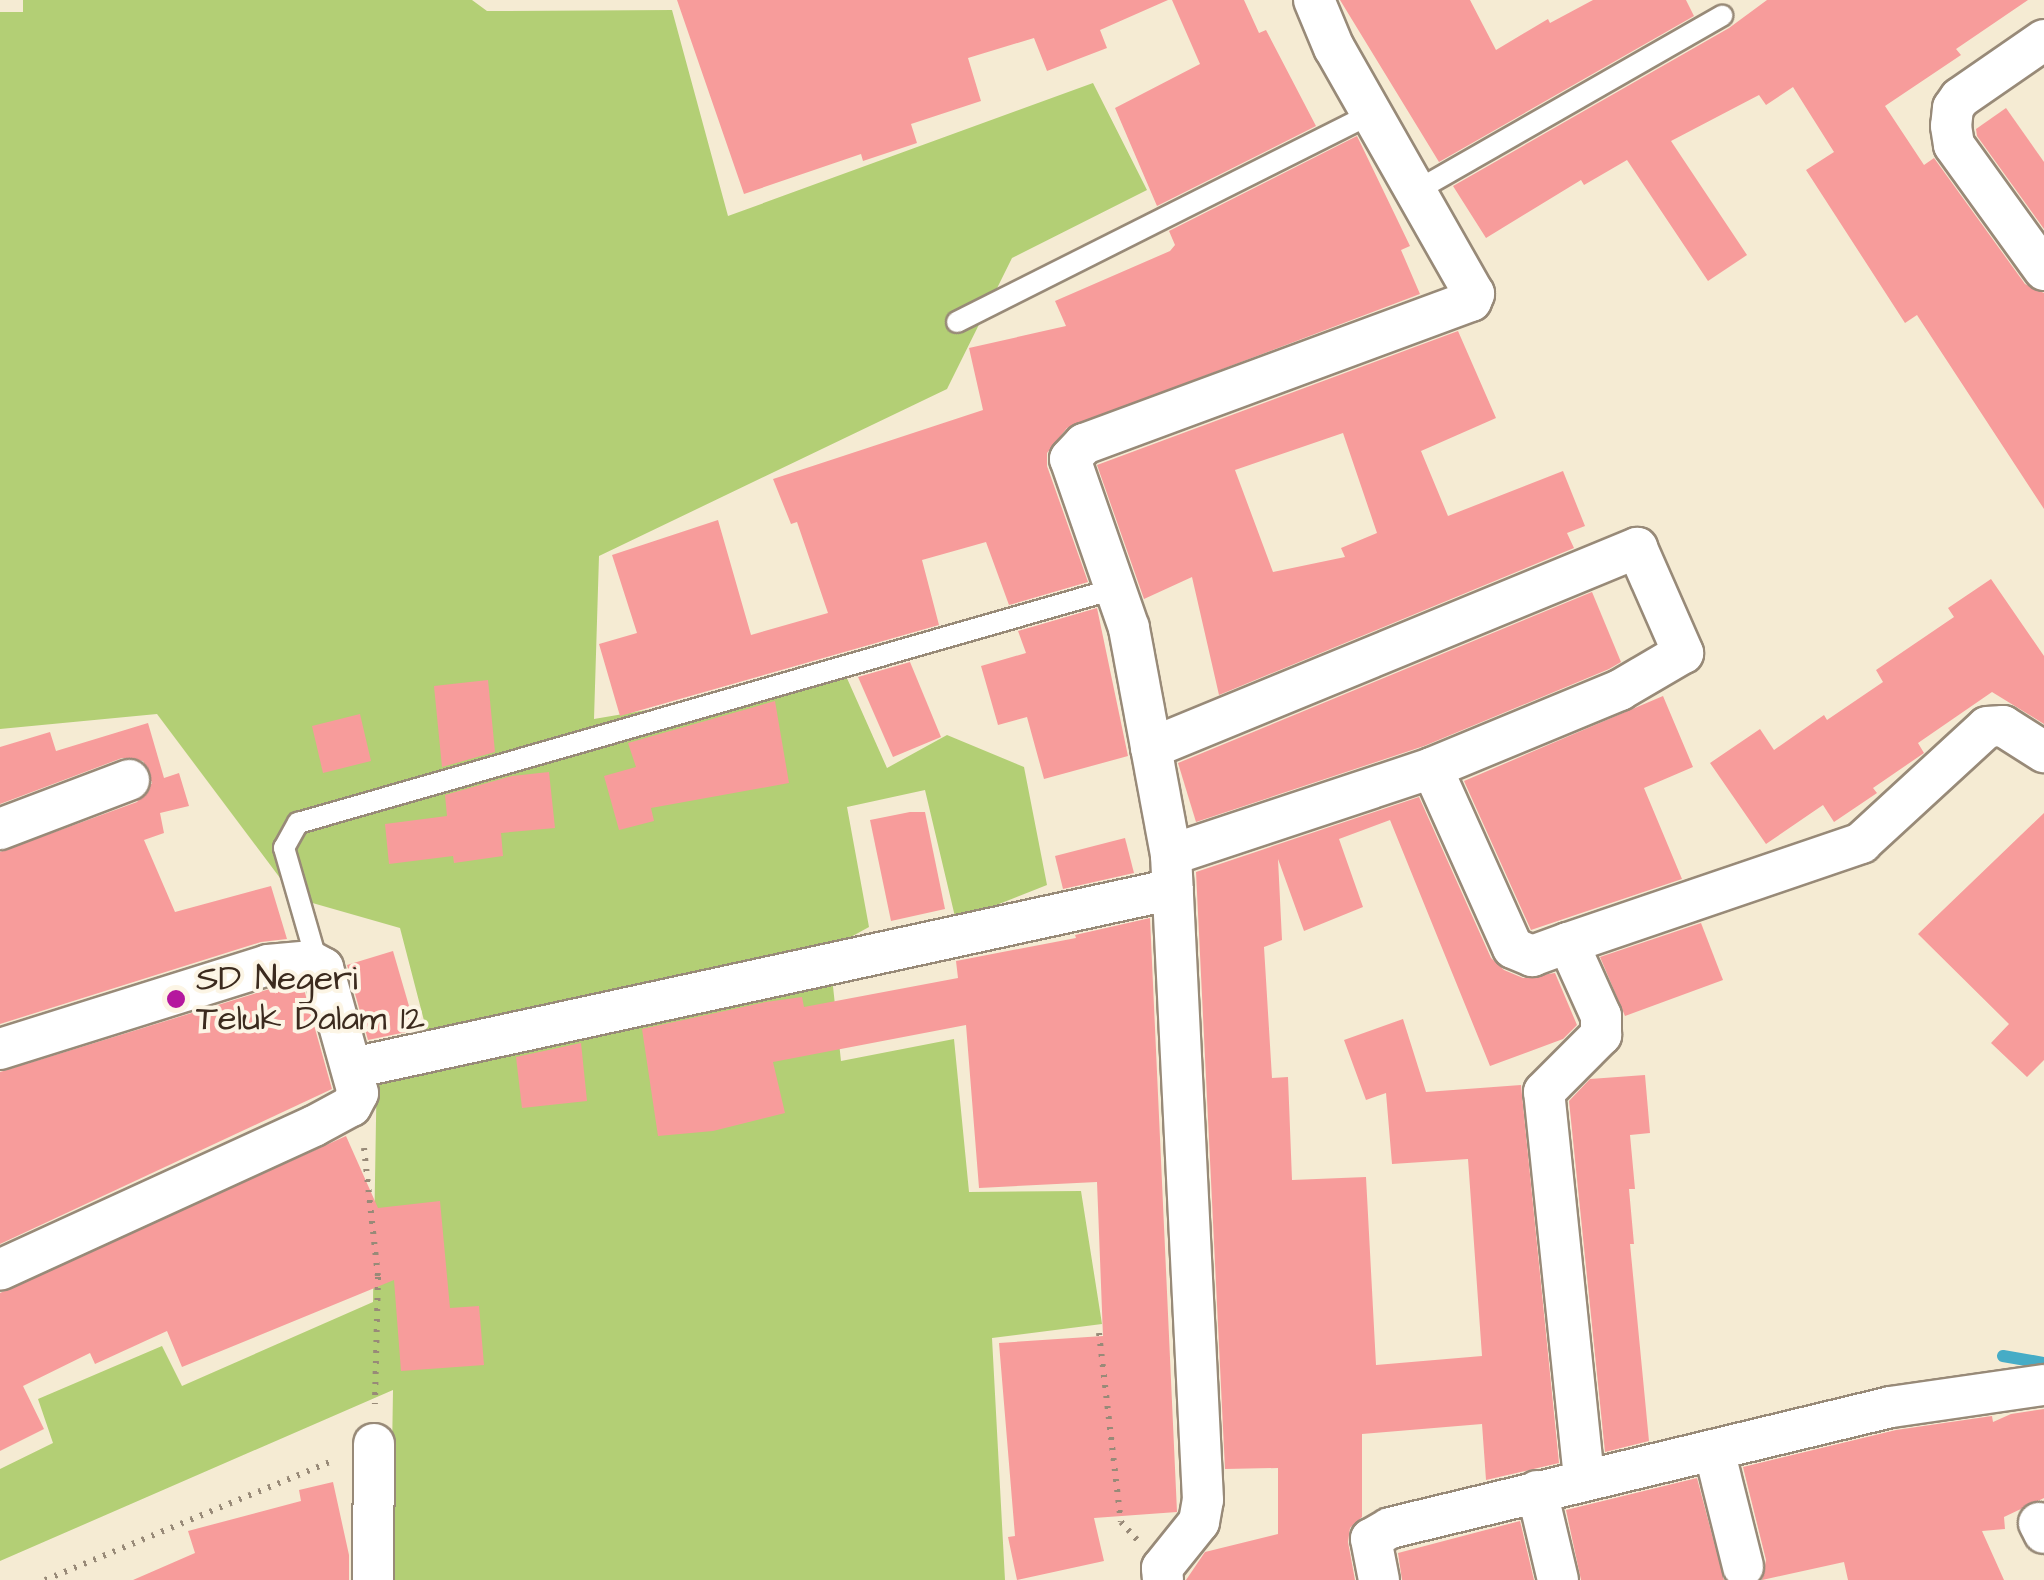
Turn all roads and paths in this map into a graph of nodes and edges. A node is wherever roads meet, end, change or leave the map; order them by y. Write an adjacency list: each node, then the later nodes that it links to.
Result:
1 (1314, 0): 4 (street)
2 (1722, 16): 5 (lane)
3 (2044, 40): 6 (street)
4 (1372, 113): 5 (street); 7 (lane)
5 (1416, 191): 8 (street)
6 (2044, 270)
7 (957, 322)
8 (1114, 589): 9 (street); 16 (lane)
9 (1151, 748): 11 (street); 14 (street)
10 (2044, 752): 15 (street)
11 (1432, 768): 14 (street); 15 (street)
12 (128, 780): 13 (street)
13 (0, 829)
14 (1172, 872): 18 (street); 27 (street)
15 (1568, 942): 24 (street)
16 (317, 962): 17 (street); 18 (street)
17 (0, 1049)
18 (355, 1080): 19 (street); 22 (path)
19 (0, 1270)
20 (1098, 1333): 27 (path)
21 (2044, 1385): 23 (street)
22 (374, 1444): 28 (path); 29 (street)
23 (1714, 1450): 24 (street); 26 (street)
24 (1584, 1478): 25 (street)
25 (1538, 1491): 30 (street); 31 (street)
26 (1743, 1566)
27 (1162, 1574)
28 (44, 1580)
29 (372, 1580)
30 (1379, 1580)
31 (1558, 1580)

